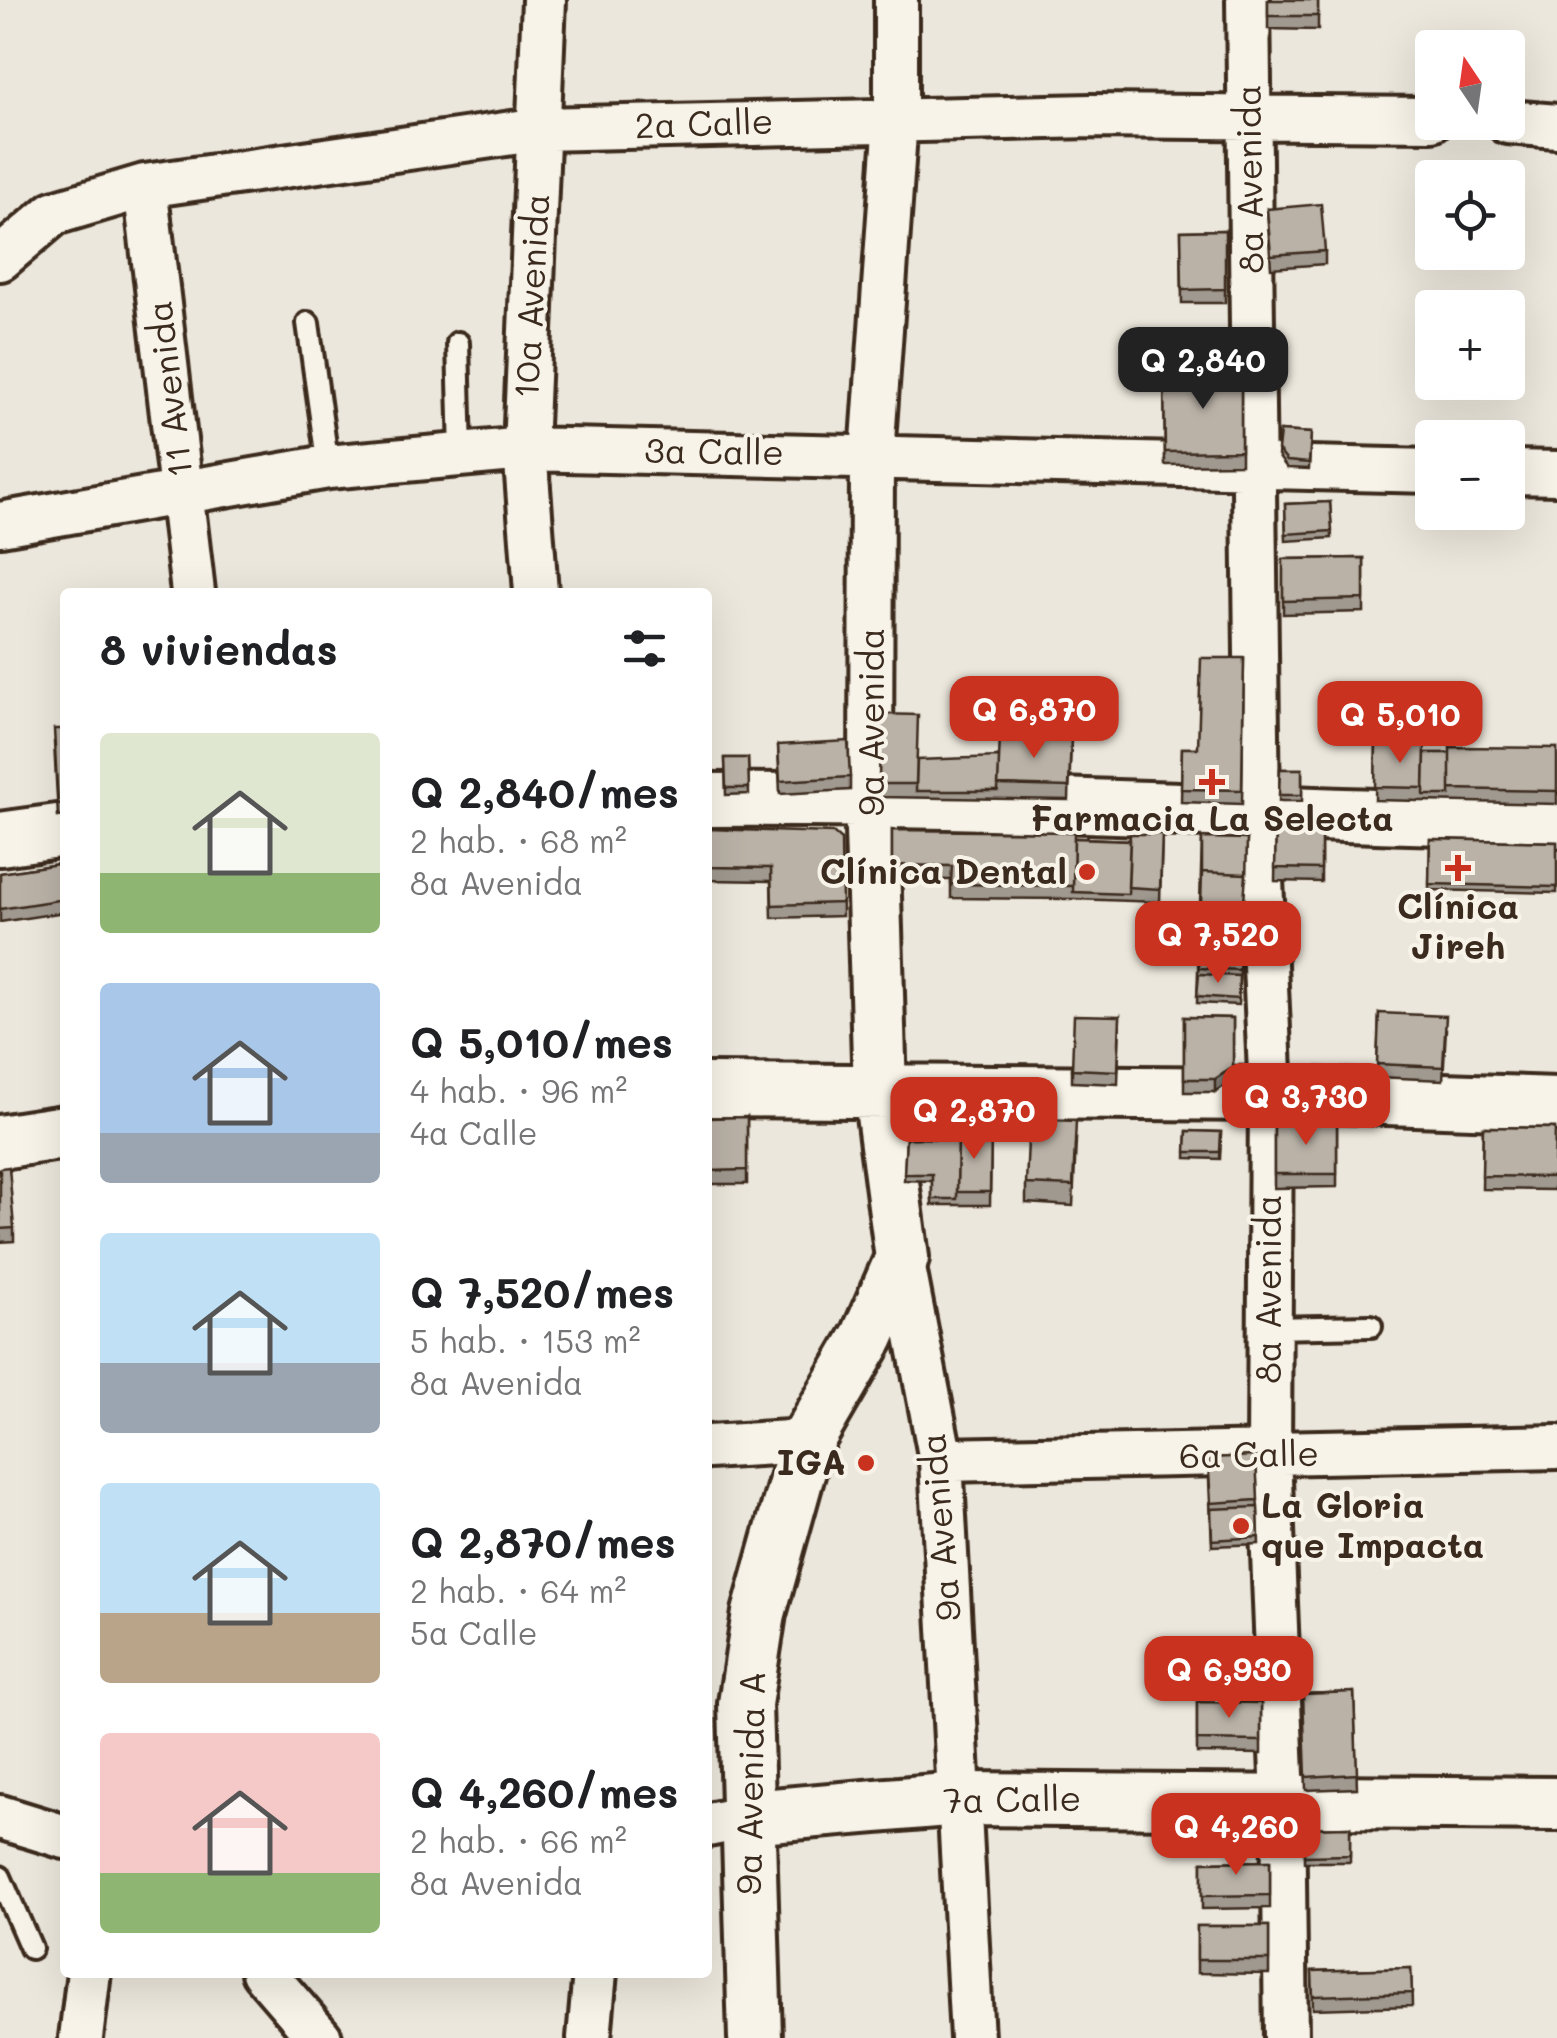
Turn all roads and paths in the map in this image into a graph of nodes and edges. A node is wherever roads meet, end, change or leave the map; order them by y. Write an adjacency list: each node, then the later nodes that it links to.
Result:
1 (544, 0): 9 (street, 10a Avenida)
2 (896, 0): 4 (street, 9a Avenida)
3 (1248, 0): 6 (street, 8a Avenida)
4 (896, 118): 6 (street, 2a Calle); 9 (street, 2a Calle); 16 (street, 9a Avenida)
5 (1415, 119): 6 (street, 2a Calle)
6 (1249, 121): 18 (street, 8a Avenida)
7 (1525, 123): 8 (street)
8 (1557, 126)
9 (540, 129): 10 (street, 2a Calle); 14 (street, 10a Avenida)
10 (145, 186): 11 (street, 2a Calle); 22 (street, 11 Avenida)
11 (0, 259)
12 (308, 323): 17 (lane)
13 (458, 343): 15 (lane)
14 (526, 449): 15 (street, 3a Calle); 16 (street, 3a Calle); 25 (street, 10a Avenida)
15 (461, 455): 17 (street, 3a Calle)
16 (872, 455): 18 (street, 3a Calle); 26 (street, 9a Avenida)
17 (328, 467): 22 (street, 3a Calle)
18 (1254, 470): 19 (street, 3a Calle); 28 (street, 8a Avenida)
19 (1415, 471)
20 (1525, 472): 21 (street)
21 (1557, 473)
22 (182, 492): 23 (street, 3a Calle); 24 (street, 11 Avenida)
23 (0, 524)
24 (193, 588)
25 (536, 588)
26 (871, 798): 27 (street); 28 (street); 31 (street, 9a Avenida)
27 (712, 800)
28 (1258, 815): 29 (street); 32 (street, 8a Avenida)
29 (1557, 821)
30 (712, 1090): 31 (street)
31 (880, 1092): 32 (street); 36 (street, 9a Avenida)
32 (1271, 1094): 33 (street); 38 (street, 8a Avenida)
33 (1557, 1104)
34 (60, 1133): 35 (street)
35 (0, 1142)
36 (902, 1258): 39 (street, 9a Avenida A); 43 (street, 9a Avenida)
37 (1370, 1326): 38 (lane)
38 (1269, 1328): 42 (street, 8a Avenida)
39 (807, 1441): 40 (street); 48 (street, 9a Avenida A)
40 (712, 1447)
41 (1557, 1447): 42 (street, 6a Calle)
42 (1268, 1455): 43 (street, 6a Calle); 45 (street, 8a Avenida)
43 (941, 1460): 44 (street, 9a Avenida)
44 (958, 1799): 45 (street, 7a Calle); 48 (street, 7a Calle); 59 (street, 9a Avenida)
45 (1283, 1800): 46 (street, 7a Calle); 60 (street, 8a Avenida)
46 (1557, 1804)
47 (0, 1818): 49 (street)
48 (728, 1821): 58 (street, 9a Avenida A)
49 (60, 1836)
50 (0, 1877): 51 (lane)
51 (31, 1948)
52 (88, 1978): 55 (street)
53 (268, 1978): 56 (street)
54 (595, 1978): 57 (street)
55 (81, 2038)
56 (320, 2038)
57 (589, 2038)
58 (755, 2038)
59 (972, 2038)
60 (1286, 2038)

